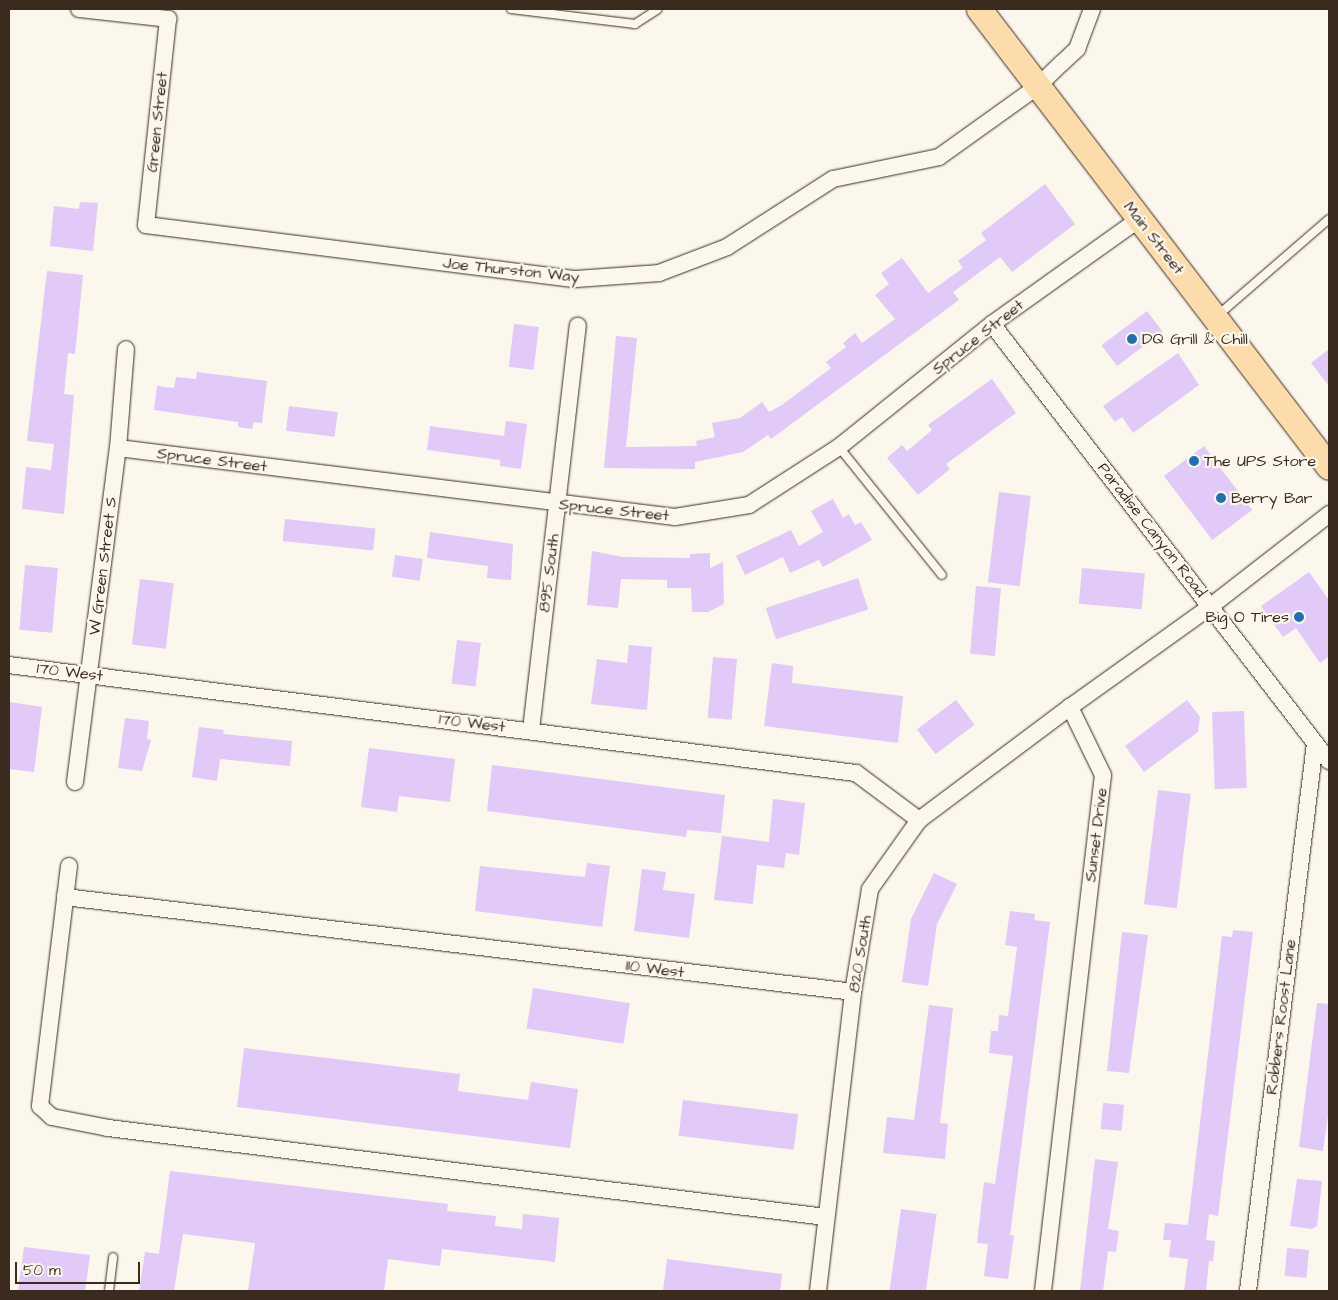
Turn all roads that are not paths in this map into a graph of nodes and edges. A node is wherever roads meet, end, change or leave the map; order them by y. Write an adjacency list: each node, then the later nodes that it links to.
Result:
1 (79, 9): 9 (street, Green Street)
2 (511, 9): 3 (lane)
3 (658, 9)
4 (979, 9): 6 (main road, Main Street)
5 (1092, 9): 6 (street, Joe Thurston Way)
6 (1038, 86): 7 (main road, Main Street); 9 (street, Joe Thurston Way)
7 (1139, 219): 10 (main road, Main Street); 11 (street, Spruce Street)
8 (1329, 219): 10 (lane)
9 (146, 225)
10 (1215, 318): 16 (main road, Main Street)
11 (992, 324): 14 (street, Spruce Street); 20 (street, Paradise Canyon Road)
12 (578, 326): 17 (street, 895 South)
13 (126, 349): 15 (street, W Green Street S)
14 (839, 447): 17 (street, Spruce Street); 19 (lane)
15 (118, 448): 17 (street, Spruce Street); 22 (street, W Green Street S)
16 (1329, 467)
17 (556, 505): 24 (street, 895 South)
18 (1329, 514): 20 (street)
19 (942, 575)
20 (1211, 606): 23 (street); 25 (street, Paradise Canyon Road)
21 (9, 665): 22 (street, 170 West)
22 (89, 675): 24 (street, 170 West); 27 (street, W Green Street S)
23 (1070, 707): 28 (street, 820 South); 36 (street, Sunset Drive)
24 (531, 730): 28 (street, 170 West)
25 (1316, 744): 26 (street, Paradise Canyon Road); 37 (street, Robbers Roost Lane)
26 (1329, 761)
27 (75, 782)
28 (919, 820): 31 (street, 820 South)
29 (69, 866): 30 (street)
30 (65, 897): 31 (street, 110 West); 32 (street)
31 (853, 992): 32 (street, 820 South)
32 (826, 1217): 35 (street, 820 South)
33 (113, 1257): 34 (lane)
34 (109, 1291)
35 (818, 1291)
36 (1043, 1291)
37 (1248, 1291)

